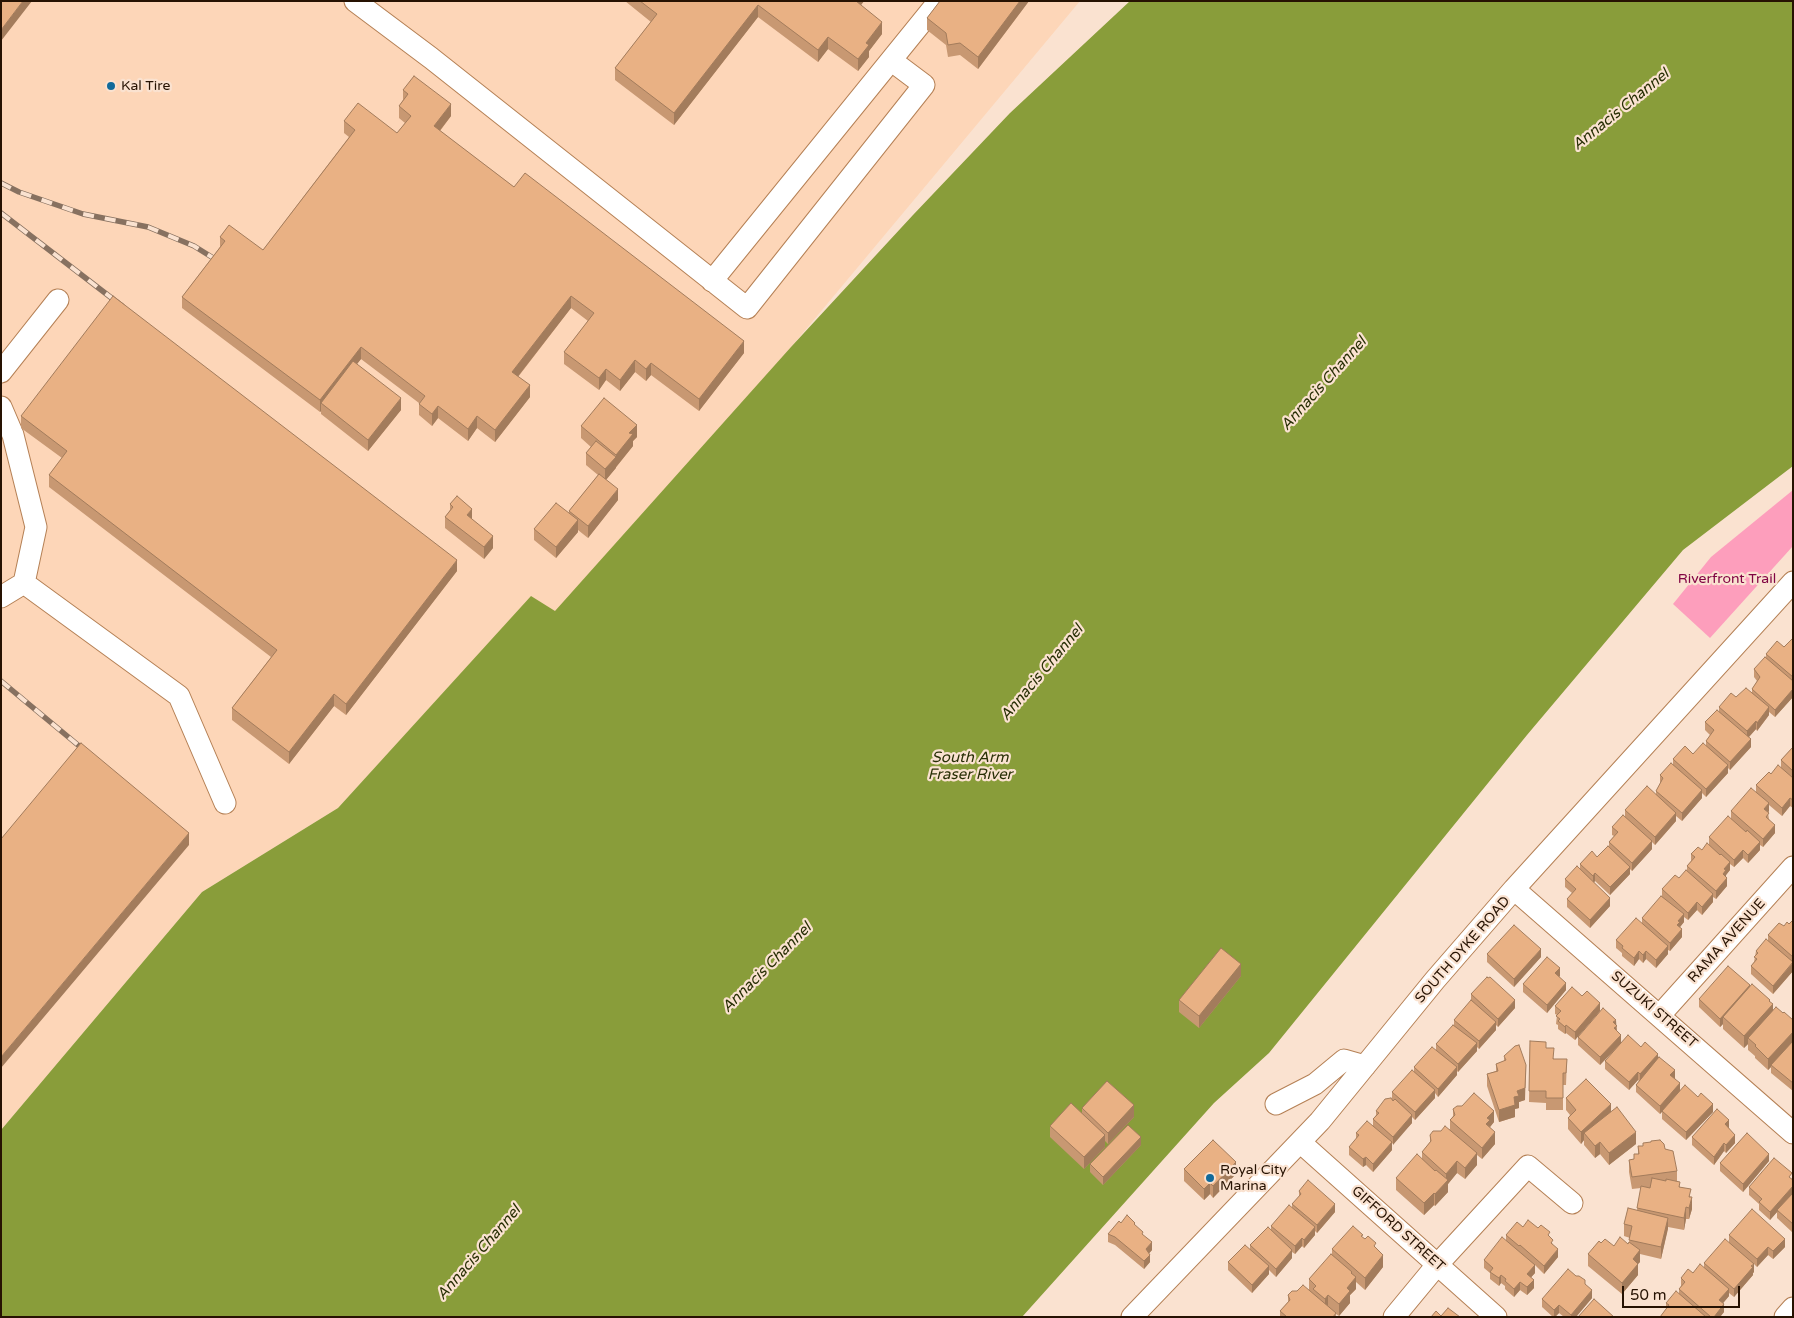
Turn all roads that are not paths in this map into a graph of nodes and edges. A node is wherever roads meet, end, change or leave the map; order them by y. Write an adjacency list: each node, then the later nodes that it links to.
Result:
1 (355, 1): 4 (street)
2 (939, 1): 3 (street)
3 (892, 61): 4 (street); 4 (street)
4 (712, 281)
5 (58, 300): 6 (street)
6 (1, 372)
7 (1, 407): 9 (street)
8 (1793, 582): 13 (street, SOUTH DYKE ROAD)
9 (24, 583): 10 (street); 11 (street)
10 (1, 597)
11 (225, 803)
12 (1793, 867): 14 (street, RAMA AVENUE)
13 (1514, 889): 14 (street, SUZUKI STREET); 15 (street, SOUTH DYKE ROAD)
14 (1660, 1016): 17 (street, SUZUKI STREET)
15 (1364, 1066): 16 (street); 18 (street, SOUTH DYKE ROAD)
16 (1276, 1104)
17 (1793, 1133)
18 (1300, 1142): 20 (street, GIFFORD STREET); 22 (street, SOUTH DYKE ROAD)
19 (1572, 1203): 20 (street)
20 (1437, 1265): 23 (street); 24 (street, GIFFORD STREET)
21 (1793, 1308): 25 (street)
22 (1132, 1317)
23 (1394, 1317)
24 (1496, 1317)
25 (1785, 1317)

